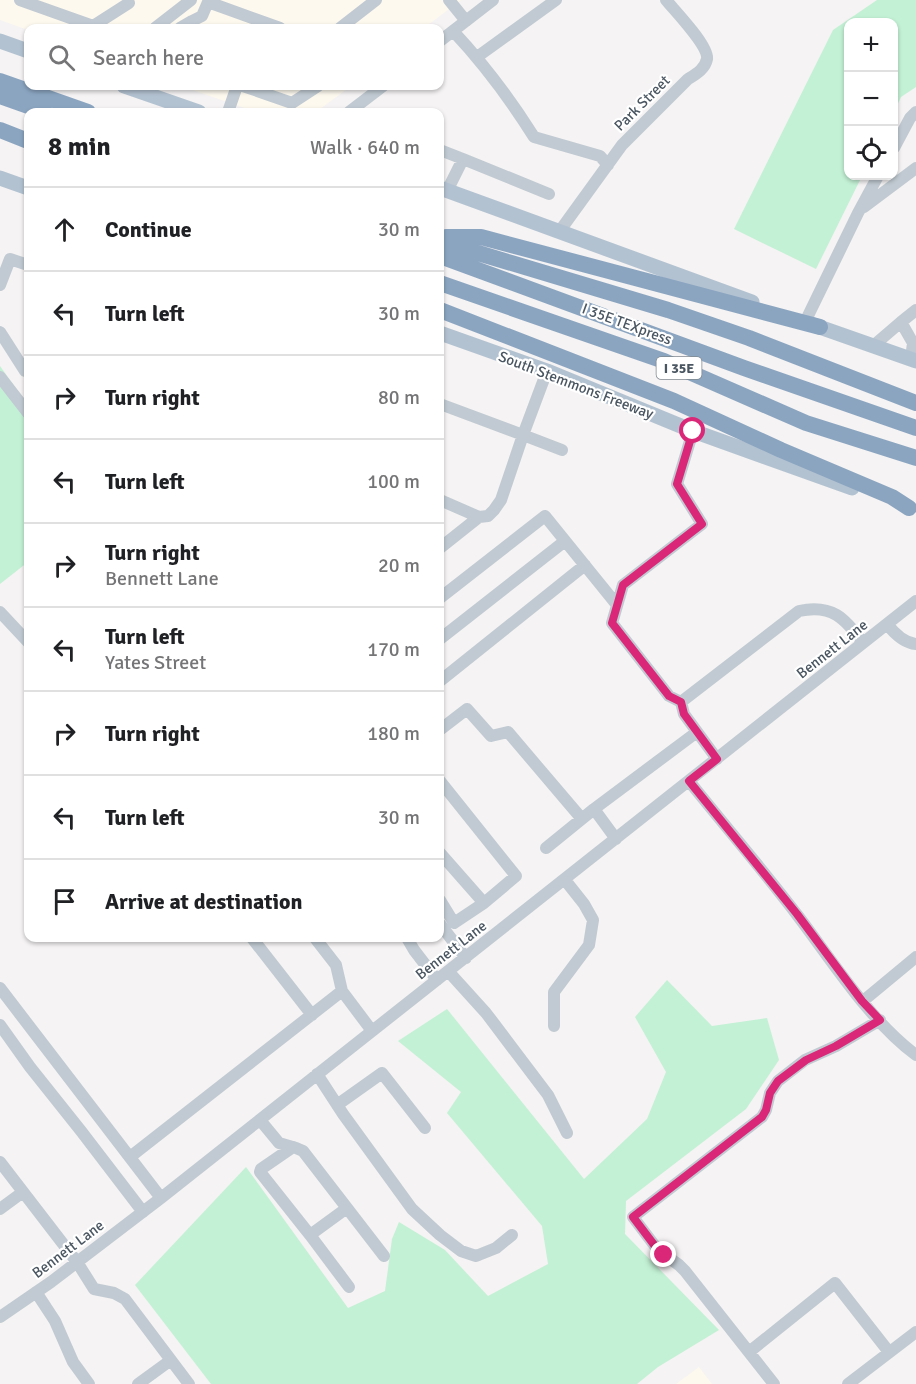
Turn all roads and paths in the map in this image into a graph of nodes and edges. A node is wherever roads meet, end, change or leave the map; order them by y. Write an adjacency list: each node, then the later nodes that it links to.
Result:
1 (20, 0): 11 (street)
2 (192, 0): 9 (street); 13 (street)
3 (376, 0): 16 (street)
4 (449, 0): 10 (street)
5 (493, 0): 10 (street)
6 (556, 0): 21 (street)
7 (666, 0): 42 (street, Park Street)
8 (128, 1): 12 (street)
9 (208, 2): 14 (street); 15 (street)
10 (466, 21): 17 (street)
11 (87, 24)
12 (96, 24)
13 (160, 24)
14 (194, 24)
15 (269, 24)
16 (345, 24)
17 (453, 31): 18 (street); 21 (street)
18 (444, 38)
19 (0, 41): 20 (main road)
20 (24, 50)
21 (477, 57): 42 (street)
22 (0, 81): 23 (highway)
23 (24, 89)
24 (26, 90): 32 (highway)
25 (136, 90): 33 (main road)
26 (236, 90): 34 (street)
27 (272, 90): 28 (street)
28 (312, 90)
29 (378, 90): 35 (street)
30 (0, 96): 31 (highway)
31 (34, 108)
32 (77, 108)
33 (187, 108)
34 (229, 108)
35 (354, 108)
36 (914, 119): 39 (street)
37 (0, 130): 38 (highway)
38 (24, 139)
39 (898, 142)
40 (444, 152): 41 (street)
41 (463, 159): 47 (street); 49 (street)
42 (608, 165): 51 (street, Park Street)
43 (916, 168): 50 (street)
44 (877, 180): 50 (street)
45 (1, 181): 46 (main road)
46 (24, 187)
47 (444, 188)
48 (444, 189): 51 (main road)
49 (549, 194)
50 (860, 209): 61 (street)
51 (559, 232): 61 (main road)
52 (444, 238): 61 (highway)
53 (444, 240): 69 (highway)
54 (444, 256): 72 (highway, I 35E TEXpress)
55 (24, 264): 57 (street)
56 (444, 284): 76 (highway, I 35E)
57 (0, 285)
58 (916, 310): 60 (street)
59 (444, 312): 78 (highway)
60 (901, 322): 64 (street); 65 (street)
61 (813, 324): 64 (main road)
62 (0, 332): 66 (street)
63 (444, 334): 67 (main road, South Stemmons Freeway)
64 (873, 346): 65 (main road)
65 (913, 360)
66 (24, 369)
67 (547, 370): 73 (main road, South Stemmons Freeway); 74 (street)
68 (0, 377): 71 (street)
69 (916, 403)
70 (444, 405): 74 (street)
71 (24, 408)
72 (916, 429)
73 (693, 431): 78 (main road, South Stemmons Freeway); 85 (street)
74 (523, 435): 75 (street); 79 (street)
75 (562, 450)
76 (916, 458)
77 (444, 502): 79 (street)
78 (912, 509)
79 (479, 517): 81 (street)
80 (565, 541): 82 (street); 83 (street); 88 (street)
81 (444, 545)
82 (585, 565): 85 (street); 92 (street)
83 (444, 595)
84 (916, 601): 87 (street, Bennett Lane)
85 (617, 605): 93 (street)
86 (0, 612): 89 (street)
87 (887, 624): 90 (street, Bennett Lane); 91 (street)
88 (444, 636)
89 (24, 638)
90 (862, 644): 93 (street); 96 (street, Bennett Lane)
91 (916, 645)
92 (444, 678)
93 (681, 702): 95 (street)
94 (444, 727): 100 (street)
95 (697, 732): 96 (street); 99 (street)
96 (717, 759): 97 (street, Bennett Lane)
97 (689, 781): 101 (street, Bennett Lane); 117 (street)
98 (444, 786): 105 (street)
99 (594, 809): 100 (street); 101 (street)
100 (582, 819): 102 (street)
101 (616, 839): 104 (street, Bennett Lane)
102 (546, 848)
103 (444, 858): 105 (street)
104 (565, 880): 112 (street, Bennett Lane); 121 (street)
105 (484, 903): 106 (street)
106 (444, 907)
107 (444, 929): 112 (street)
108 (255, 942): 118 (street)
109 (318, 942): 116 (street)
110 (410, 942): 114 (street)
111 (916, 957): 117 (street)
112 (466, 958): 113 (street, Bennett Lane)
113 (448, 971): 114 (street, Bennett Lane); 128 (street)
114 (438, 980): 122 (street, Bennett Lane)
115 (0, 988): 130 (street)
116 (342, 991): 118 (street); 122 (street)
117 (862, 1001): 119 (street)
118 (312, 1015): 130 (street)
119 (880, 1020): 123 (street); 145 (street)
120 (0, 1025): 136 (street)
121 (554, 1026)
122 (372, 1031): 124 (street, Bennett Lane)
123 (916, 1055)
124 (317, 1074): 125 (street); 126 (street, Bennett Lane)
125 (337, 1105): 127 (street); 138 (street)
126 (260, 1120): 129 (street); 133 (street, Bennett Lane)
127 (425, 1128)
128 (567, 1133)
129 (293, 1147): 134 (street); 137 (street)
130 (130, 1157): 133 (street)
131 (0, 1162): 132 (street)
132 (23, 1192): 135 (street); 140 (street)
133 (161, 1198): 136 (street, Bennett Lane)
134 (347, 1208): 137 (street); 139 (street)
135 (0, 1209)
136 (143, 1212): 140 (street, Bennett Lane)
137 (310, 1235): 141 (street)
138 (512, 1235)
139 (384, 1256)
140 (77, 1262): 142 (street, Bennett Lane); 147 (street)
141 (349, 1287)
142 (36, 1292): 143 (street, Bennett Lane); 148 (street)
143 (0, 1317)
144 (916, 1332): 146 (street)
145 (749, 1352): 146 (street); 151 (street)
146 (889, 1352): 152 (street)
147 (171, 1360): 149 (street); 150 (street)
148 (89, 1384)
149 (138, 1384)
150 (189, 1384)
151 (774, 1384)
152 (848, 1384)

